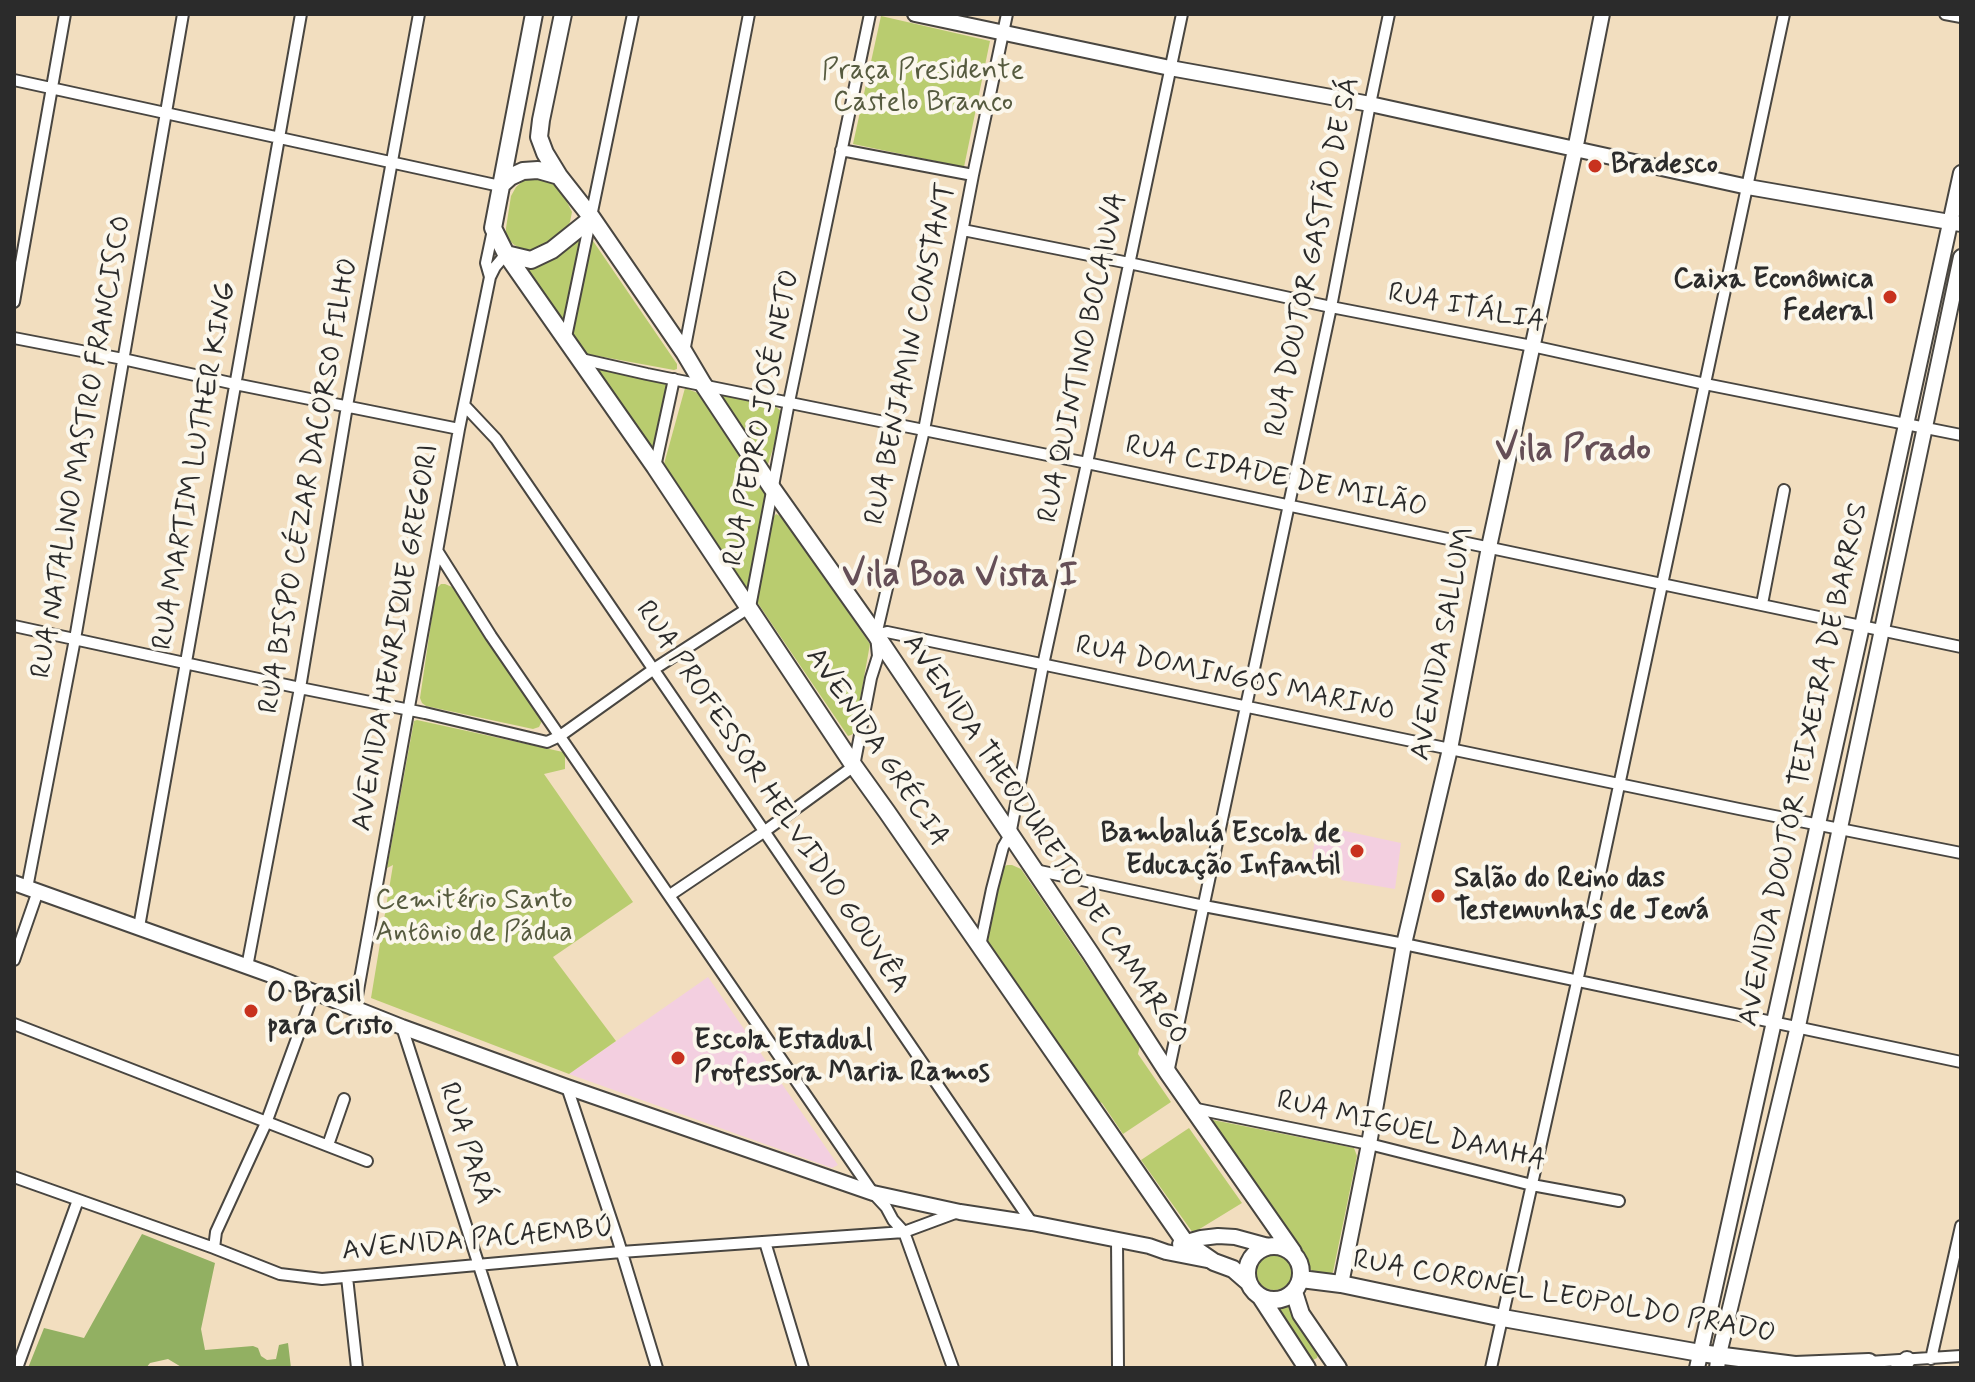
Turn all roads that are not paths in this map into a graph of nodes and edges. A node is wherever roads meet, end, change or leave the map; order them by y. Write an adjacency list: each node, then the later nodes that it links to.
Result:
1 (65, 14): 21 (street)
2 (183, 14): 23 (street, RUA NATALINO MASTRO FRANCISCO)
3 (301, 14): 24 (street, RUA MARTIM LUTHER KING)
4 (419, 14): 27 (street, RUA BISPO CÉZAR DACORSO FILHO)
5 (534, 14): 31 (main road)
6 (563, 14): 30 (main road)
7 (633, 14): 33 (street)
8 (749, 14): 46 (street)
9 (870, 14): 25 (street, RUA PEDRO JOSÉ NETO)
10 (915, 14): 18 (street)
11 (1007, 14): 18 (street, RUA BENJAMIN CONSTANT)
12 (1182, 14): 19 (street, RUA QUINTINO BOCAIUVA)
13 (1389, 14): 22 (street, RUA DOUTOR GASTÃO DE SÁ)
14 (1602, 14): 26 (street, AVENIDA SALLUM)
15 (1784, 14): 32 (street)
16 (1945, 14): 17 (street)
17 (1961, 17)
18 (1004, 33): 19 (street); 29 (street, RUA BENJAMIN CONSTANT)
19 (1170, 68): 22 (street); 39 (street, RUA QUINTINO BOCAIUVA)
20 (14, 80): 21 (street)
21 (52, 88): 23 (street); 41 (street)
22 (1370, 104): 26 (street); 42 (street, RUA DOUTOR GASTÃO DE SÁ)
23 (166, 113): 24 (street); 47 (street, RUA NATALINO MASTRO FRANCISCO)
24 (279, 137): 27 (street); 50 (street, RUA MARTIM LUTHER KING)
25 (841, 150): 29 (street); 53 (street, RUA PEDRO JOSÉ NETO)
26 (1575, 150): 32 (street); 45 (street, AVENIDA SALLUM)
27 (392, 161): 31 (street); 55 (street, RUA BISPO CÉZAR DACORSO FILHO)
28 (1961, 173): 34 (street, AVENIDA DOUTOR TEIXEIRA DE BARROS)
29 (973, 175): 36 (street, RUA BENJAMIN CONSTANT)
30 (559, 176): 31 (main road); 33 (main road)
31 (500, 186): 35 (main road)
32 (1748, 187): 34 (street); 52 (street)
33 (592, 218): 37 (main road); 43 (street); 46 (main road, AVENIDA THEODURETO DE CAMARGO)
34 (1955, 224): 56 (street, AVENIDA DOUTOR TEIXEIRA DE BARROS)
35 (493, 228): 37 (main road); 40 (street)
36 (963, 230): 39 (street, RUA ITÁLIA); 59 (street, RUA BENJAMIN CONSTANT)
37 (506, 254): 40 (street); 43 (main road, AVENIDA GRÉCIA)
38 (1961, 257): 57 (street, AVENIDA DOUTOR TEIXEIRA DE BARROS)
39 (1129, 263): 42 (street, RUA ITÁLIA); 61 (street, RUA QUINTINO BOCAIUVA)
40 (490, 277): 54 (street, AVENIDA HENRIQUE GREGORI)
41 (14, 302)
42 (1331, 307): 45 (street, RUA ITÁLIA); 65 (street, RUA DOUTOR GASTÃO DE SÁ)
43 (566, 337): 48 (main road, AVENIDA GRÉCIA)
44 (14, 338): 47 (street)
45 (1532, 346): 52 (street, RUA ITÁLIA); 66 (street, AVENIDA SALLUM)
46 (684, 352): 51 (main road, AVENIDA THEODURETO DE CAMARGO)
47 (123, 359): 50 (street); 75 (street, RUA NATALINO MASTRO FRANCISCO)
48 (581, 359): 49 (street, RUA CIDADE DE MILÃO); 62 (main road, AVENIDA GRÉCIA)
49 (674, 379): 51 (street, RUA CIDADE DE MILÃO); 62 (street)
50 (235, 384): 55 (street); 77 (street, RUA MARTIM LUTHER KING)
51 (703, 384): 53 (street, RUA CIDADE DE MILÃO); 63 (main road, AVENIDA THEODURETO DE CAMARGO)
52 (1705, 384): 56 (street, RUA ITÁLIA); 68 (street)
53 (789, 402): 59 (street, RUA CIDADE DE MILÃO); 63 (street, RUA PEDRO JOSÉ NETO)
54 (464, 405): 58 (street, AVENIDA HENRIQUE GREGORI); 79 (street, RUA PROFESSOR HELVIDIO GOUVÊA)
55 (347, 406): 58 (street); 80 (street, RUA BISPO CÉZAR DACORSO FILHO)
56 (1906, 423): 57 (street, RUA ITÁLIA); 72 (street, AVENIDA DOUTOR TEIXEIRA DE BARROS)
57 (1926, 428): 60 (street, RUA ITÁLIA); 73 (street, AVENIDA DOUTOR TEIXEIRA DE BARROS)
58 (459, 429): 67 (street, AVENIDA HENRIQUE GREGORI)
59 (924, 430): 61 (street, RUA CIDADE DE MILÃO); 74 (street, RUA BENJAMIN CONSTANT)
60 (1961, 435)
61 (1087, 463): 65 (street, RUA CIDADE DE MILÃO); 78 (street, RUA QUINTINO BOCAIUVA)
62 (655, 467): 70 (main road, AVENIDA GRÉCIA)
63 (772, 488): 70 (street, RUA PEDRO JOSÉ NETO); 74 (main road, AVENIDA THEODURETO DE CAMARGO)
64 (1784, 490): 69 (street)
65 (1287, 506): 66 (street, RUA CIDADE DE MILÃO); 81 (street, RUA DOUTOR GASTÃO DE SÁ)
66 (1489, 547): 68 (street, RUA CIDADE DE MILÃO); 84 (street, AVENIDA SALLUM)
67 (438, 552): 82 (street, AVENIDA HENRIQUE GREGORI); 83 (street)
68 (1660, 584): 69 (street, RUA CIDADE DE MILÃO); 86 (street)
69 (1762, 604): 72 (street, RUA CIDADE DE MILÃO)
70 (750, 607): 79 (street, RUA PEDRO JOSÉ NETO); 85 (main road, AVENIDA GRÉCIA)
71 (14, 626): 75 (street)
72 (1862, 626): 73 (street, RUA CIDADE DE MILÃO); 87 (street, AVENIDA DOUTOR TEIXEIRA DE BARROS)
73 (1882, 630): 76 (street, RUA CIDADE DE MILÃO); 88 (street, AVENIDA DOUTOR TEIXEIRA DE BARROS)
74 (876, 635): 78 (street, RUA DOMINGOS MARINO); 85 (street, RUA BENJAMIN CONSTANT); 90 (main road, AVENIDA THEODURETO DE CAMARGO)
75 (75, 639): 77 (street); 93 (street, RUA NATALINO MASTRO FRANCISCO)
76 (1961, 647)
77 (185, 663): 80 (street); 96 (street, RUA MARTIM LUTHER KING)
78 (1043, 665): 81 (street, RUA DOMINGOS MARINO); 90 (street, RUA QUINTINO BOCAIUVA)
79 (654, 669): 83 (street, RUA PEDRO JOSÉ NETO); 89 (street, RUA PROFESSOR HELVIDIO GOUVÊA)
80 (300, 688): 82 (street); 100 (street, RUA BISPO CÉZAR DACORSO FILHO)
81 (1246, 707): 84 (street, RUA DOMINGOS MARINO); 95 (street, RUA DOUTOR GASTÃO DE SÁ)
82 (408, 710): 83 (street); 103 (street, AVENIDA HENRIQUE GREGORI)
83 (560, 736): 94 (street)
84 (1450, 749): 86 (street, RUA DOMINGOS MARINO); 97 (street, AVENIDA SALLUM)
85 (854, 766): 89 (street); 98 (main road, AVENIDA GRÉCIA)
86 (1618, 784): 87 (street, RUA DOMINGOS MARINO); 101 (street)
87 (1817, 825): 88 (street, RUA DOMINGOS MARINO); 104 (street, AVENIDA DOUTOR TEIXEIRA DE BARROS)
88 (1840, 829): 91 (street, RUA DOMINGOS MARINO); 106 (street, AVENIDA DOUTOR TEIXEIRA DE BARROS)
89 (765, 831): 94 (street); 123 (street, RUA PROFESSOR HELVIDIO GOUVÊA)
90 (1010, 835): 92 (main road, AVENIDA THEODURETO DE CAMARGO); 98 (street, RUA QUINTINO BOCAIUVA)
91 (1961, 853)
92 (1035, 870): 95 (street); 109 (main road, AVENIDA THEODURETO DE CAMARGO)
93 (26, 887): 96 (street); 99 (street, RUA NATALINO MASTRO FRANCISCO)
94 (670, 895): 119 (street)
95 (1204, 906): 97 (street); 109 (street, RUA DOUTOR GASTÃO DE SÁ)
96 (139, 927): 100 (street)
97 (1404, 944): 101 (street); 114 (street, AVENIDA SALLUM)
98 (980, 946): 128 (main road, AVENIDA GRÉCIA)
99 (14, 960)
100 (247, 967): 102 (street)
101 (1577, 982): 104 (street); 118 (street)
102 (314, 992): 103 (street); 113 (street)
103 (355, 1007): 107 (street)
104 (1775, 1023): 106 (street); 145 (street, AVENIDA DOUTOR TEIXEIRA DE BARROS)
105 (14, 1024): 113 (street)
106 (1798, 1026): 108 (street); 146 (street, AVENIDA DOUTOR TEIXEIRA DE BARROS)
107 (402, 1027): 110 (street); 135 (street, RUA PARÁ)
108 (1961, 1062)
109 (1168, 1073): 112 (main road, AVENIDA THEODURETO DE CAMARGO)
110 (567, 1087): 119 (street); 131 (street)
111 (344, 1099): 115 (street)
112 (1192, 1108): 114 (street, RUA MIGUEL DAMHA); 133 (main road, AVENIDA THEODURETO DE CAMARGO)
113 (266, 1123): 115 (street); 130 (street)
114 (1369, 1144): 118 (street, RUA MIGUEL DAMHA); 138 (street, AVENIDA SALLUM)
115 (328, 1145): 116 (street)
116 (367, 1161)
117 (14, 1177): 120 (street, AVENIDA PACAEMBÚ)
118 (1532, 1185): 121 (street, RUA MIGUEL DAMHA); 141 (street)
119 (873, 1193): 122 (street); 125 (street)
120 (78, 1200): 130 (street, AVENIDA PACAEMBÚ); 150 (street)
121 (1619, 1201)
122 (960, 1212): 123 (street); 125 (street, AVENIDA PACAEMBÚ)
123 (1032, 1223): 126 (street)
124 (1961, 1226): 144 (street)
125 (904, 1232): 127 (street, AVENIDA PACAEMBÚ); 155 (street)
126 (1117, 1240): 132 (street); 156 (street)
127 (765, 1242): 131 (street, AVENIDA PACAEMBÚ); 154 (street)
128 (1185, 1242): 129 (street); 132 (street); 134 (main road, AVENIDA GRÉCIA)
129 (1268, 1246): 133 (main road); 137 (main road)
130 (214, 1248): 136 (street, AVENIDA PACAEMBÚ)
131 (621, 1252): 135 (street, AVENIDA PACAEMBÚ); 153 (street)
132 (1166, 1252): 134 (street)
133 (1293, 1252): 139 (main road)
134 (1214, 1262): 137 (main road)
135 (479, 1265): 136 (street, AVENIDA PACAEMBÚ); 152 (street, RUA PARÁ)
136 (347, 1277): 151 (street)
137 (1248, 1282): 140 (main road)
138 (1341, 1284): 139 (main road, RUA CORONEL LEOPOLDO PRADO); 141 (main road, RUA CORONEL LEOPOLDO PRADO)
139 (1297, 1285): 140 (main road); 142 (main road)
140 (1260, 1296): 149 (main road)
141 (1503, 1318): 145 (main road, RUA CORONEL LEOPOLDO PRADO); 158 (street)
142 (1327, 1352): 149 (main road); 157 (main road)
143 (1961, 1356): 144 (street, RUA CORONEL LEOPOLDO PRADO)
144 (1931, 1359): 147 (street, RUA CORONEL LEOPOLDO PRADO)
145 (1698, 1360): 146 (main road, RUA CORONEL LEOPOLDO PRADO)
146 (1718, 1361): 148 (main road, RUA CORONEL LEOPOLDO PRADO)
147 (1903, 1364): 148 (street, RUA CORONEL LEOPOLDO PRADO)
148 (1871, 1365)
149 (1306, 1367)
150 (17, 1368)
151 (357, 1368)
152 (512, 1368)
153 (657, 1368)
154 (803, 1368)
155 (953, 1368)
156 (1118, 1368)
157 (1338, 1368)
158 (1491, 1368)

